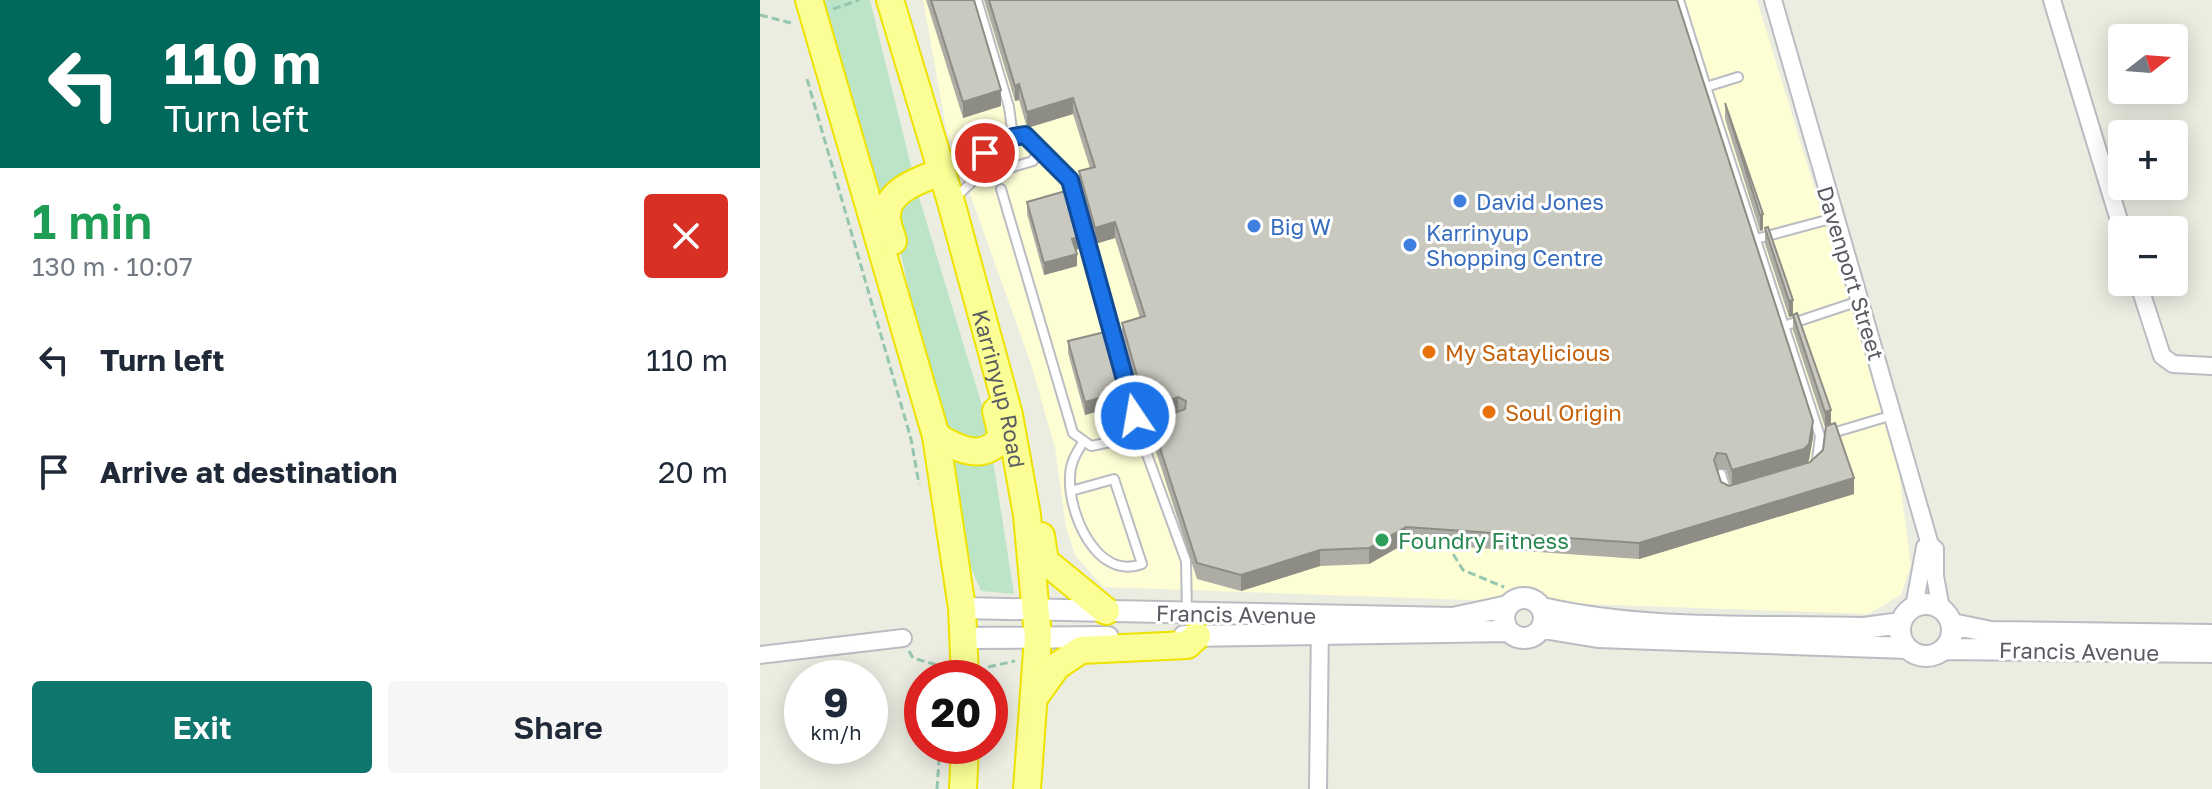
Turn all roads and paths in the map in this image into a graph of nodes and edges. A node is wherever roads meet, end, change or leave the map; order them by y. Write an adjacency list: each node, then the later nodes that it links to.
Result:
1 (859, 0): 7 (path)
2 (890, 0): 14 (highway, Karrinyup Road)
3 (977, 0): 12 (lane)
4 (1679, 0): 11 (lane)
5 (1773, 0): 18 (street, Davenport Street)
6 (2052, 0): 17 (street)
7 (805, 13): 8 (path); 22 (highway)
8 (760, 15)
9 (804, 67): 39 (path)
10 (1738, 77): 11 (lane)
11 (1706, 87): 19 (lane)
12 (1013, 137): 13 (lane); 14 (lane)
13 (1038, 150): 16 (lane); 27 (lane)
14 (941, 172): 16 (highway, Karrinyup Road); 22 (highway)
15 (1001, 189): 33 (lane)
16 (951, 202): 25 (highway, Karrinyup Road)
17 (2118, 216)
18 (1834, 218): 19 (lane); 21 (street, Davenport Street)
19 (1756, 239): 23 (lane)
20 (2143, 296): 24 (street)
21 (1859, 301): 23 (lane); 26 (street, Davenport Street)
22 (906, 325): 30 (highway)
23 (1784, 326): 31 (lane)
24 (2212, 366)
25 (996, 368): 30 (highway); 44 (highway, Karrinyup Road); 45 (highway)
26 (1893, 414): 31 (lane); 41 (street, Davenport Street)
27 (1137, 416): 29 (lane); 32 (lane)
28 (1169, 424): 29 (lane)
29 (1157, 428): 34 (lane)
30 (936, 436): 43 (highway)
31 (1820, 436): 35 (lane)
32 (1125, 439): 33 (lane); 34 (lane)
33 (1083, 442): 37 (lane)
34 (1145, 449): 49 (lane)
35 (1807, 471)
36 (1721, 474): 38 (lane)
37 (1071, 491): 37 (lane)
38 (1741, 491)
39 (922, 498)
40 (1447, 544): 42 (path)
41 (1930, 545): 46 (street, Davenport Street); 47 (street, Davenport Street)
42 (1510, 604): 48 (street, Francis Avenue); 50 (street, Francis Avenue); 51 (street)
43 (962, 608): 44 (street, Francis Avenue); 54 (highway)
44 (1037, 610): 45 (street, Francis Avenue); 55 (highway, Karrinyup Road)
45 (1106, 611): 49 (street, Francis Avenue)
46 (1908, 615): 47 (street); 48 (street, Francis Avenue); 56 (street)
47 (1946, 616): 52 (street, Francis Avenue); 57 (street)
48 (1542, 618): 51 (street, Francis Avenue); 56 (street, Francis Avenue)
49 (1192, 625): 50 (street, Francis Avenue); 55 (street, Francis Avenue); 64 (highway)
50 (1320, 626): 51 (street, Francis Avenue); 70 (street)
51 (1508, 631)
52 (2212, 635)
53 (903, 638): 59 (street); 60 (path)
54 (954, 645): 55 (street, Francis Avenue); 61 (highway); 62 (path)
55 (1038, 647): 63 (path); 64 (highway, Karrinyup Road)
56 (1907, 648): 57 (street)
57 (1946, 649): 58 (street, Francis Avenue)
58 (2212, 652)
59 (760, 655)
60 (920, 660)
61 (956, 660)
62 (956, 660)
63 (1008, 664)
64 (1034, 698): 69 (highway, Karrinyup Road)
65 (939, 764): 67 (path)
66 (964, 764): 68 (highway)
67 (937, 789)
68 (963, 789)
69 (1027, 789)
70 (1318, 789)

